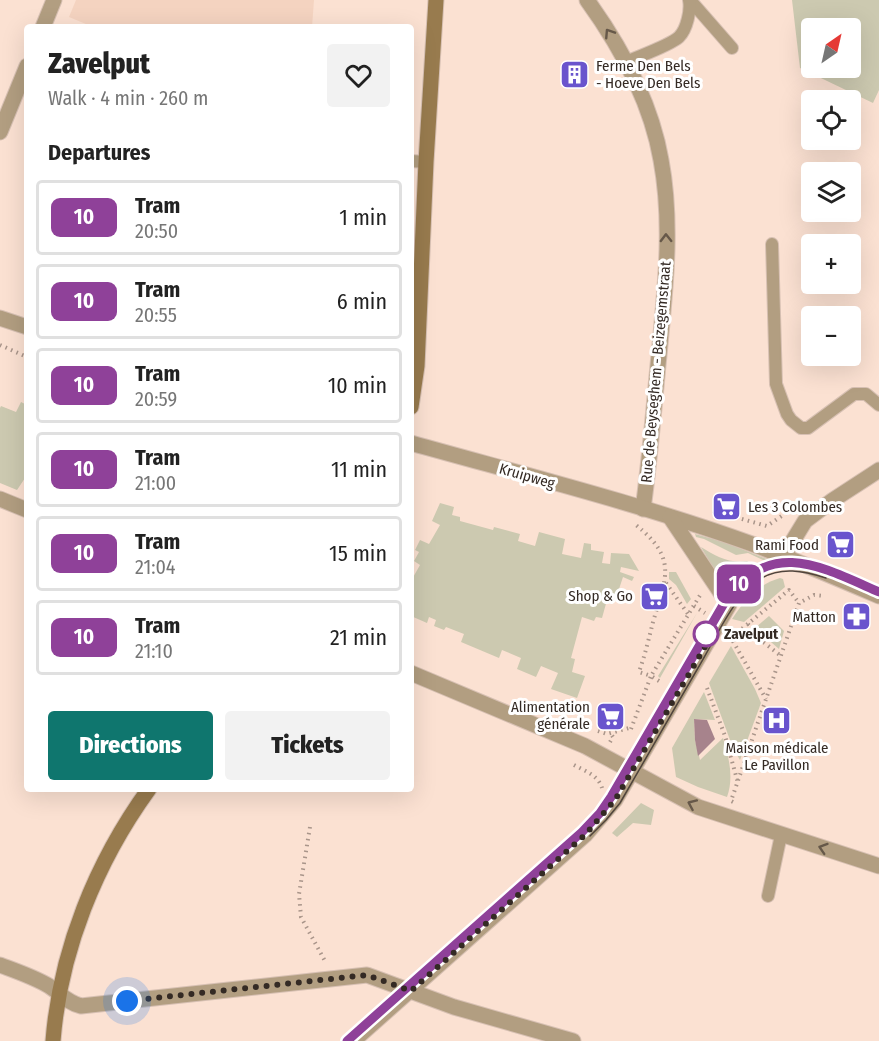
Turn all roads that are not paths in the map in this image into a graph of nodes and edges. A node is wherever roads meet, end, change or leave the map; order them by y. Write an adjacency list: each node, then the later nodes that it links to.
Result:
1 (54, 0): 5 (street)
2 (436, 0): 10 (street)
3 (587, 0): 7 (street, Rue de Beyseghem - Beizegemstraat, one-way to 3)
4 (690, 0): 6 (lane); 7 (lane)
5 (44, 24)
6 (732, 48)
7 (626, 62): 20 (street, Rue de Beyseghem - Beizegemstraat, one-way to 7)
8 (24, 73): 9 (street)
9 (0, 132)
10 (418, 161): 14 (street)
11 (772, 244): 15 (lane)
12 (0, 318): 13 (street)
13 (24, 326)
14 (414, 386)
15 (879, 405)
16 (414, 444): 20 (street, Kruipweg)
17 (879, 470): 22 (street)
18 (0, 499): 19 (street)
19 (24, 509)
20 (643, 509): 21 (street, Kruipweg)
21 (670, 517): 22 (street, Kruipweg); 25 (street)
22 (783, 557): 23 (street, Kruipweg)
23 (879, 596)
24 (414, 674): 25 (street)
25 (632, 772): 27 (street, one-way to 25); 31 (street)
26 (147, 792): 32 (street)
27 (781, 834): 28 (street, one-way to 27); 29 (lane)
28 (879, 866)
29 (768, 896)
30 (0, 964): 32 (street)
31 (411, 991): 32 (street); 34 (street); 35 (street)
32 (60, 996): 33 (street)
33 (53, 1041)
34 (353, 1041)
35 (573, 1041)

